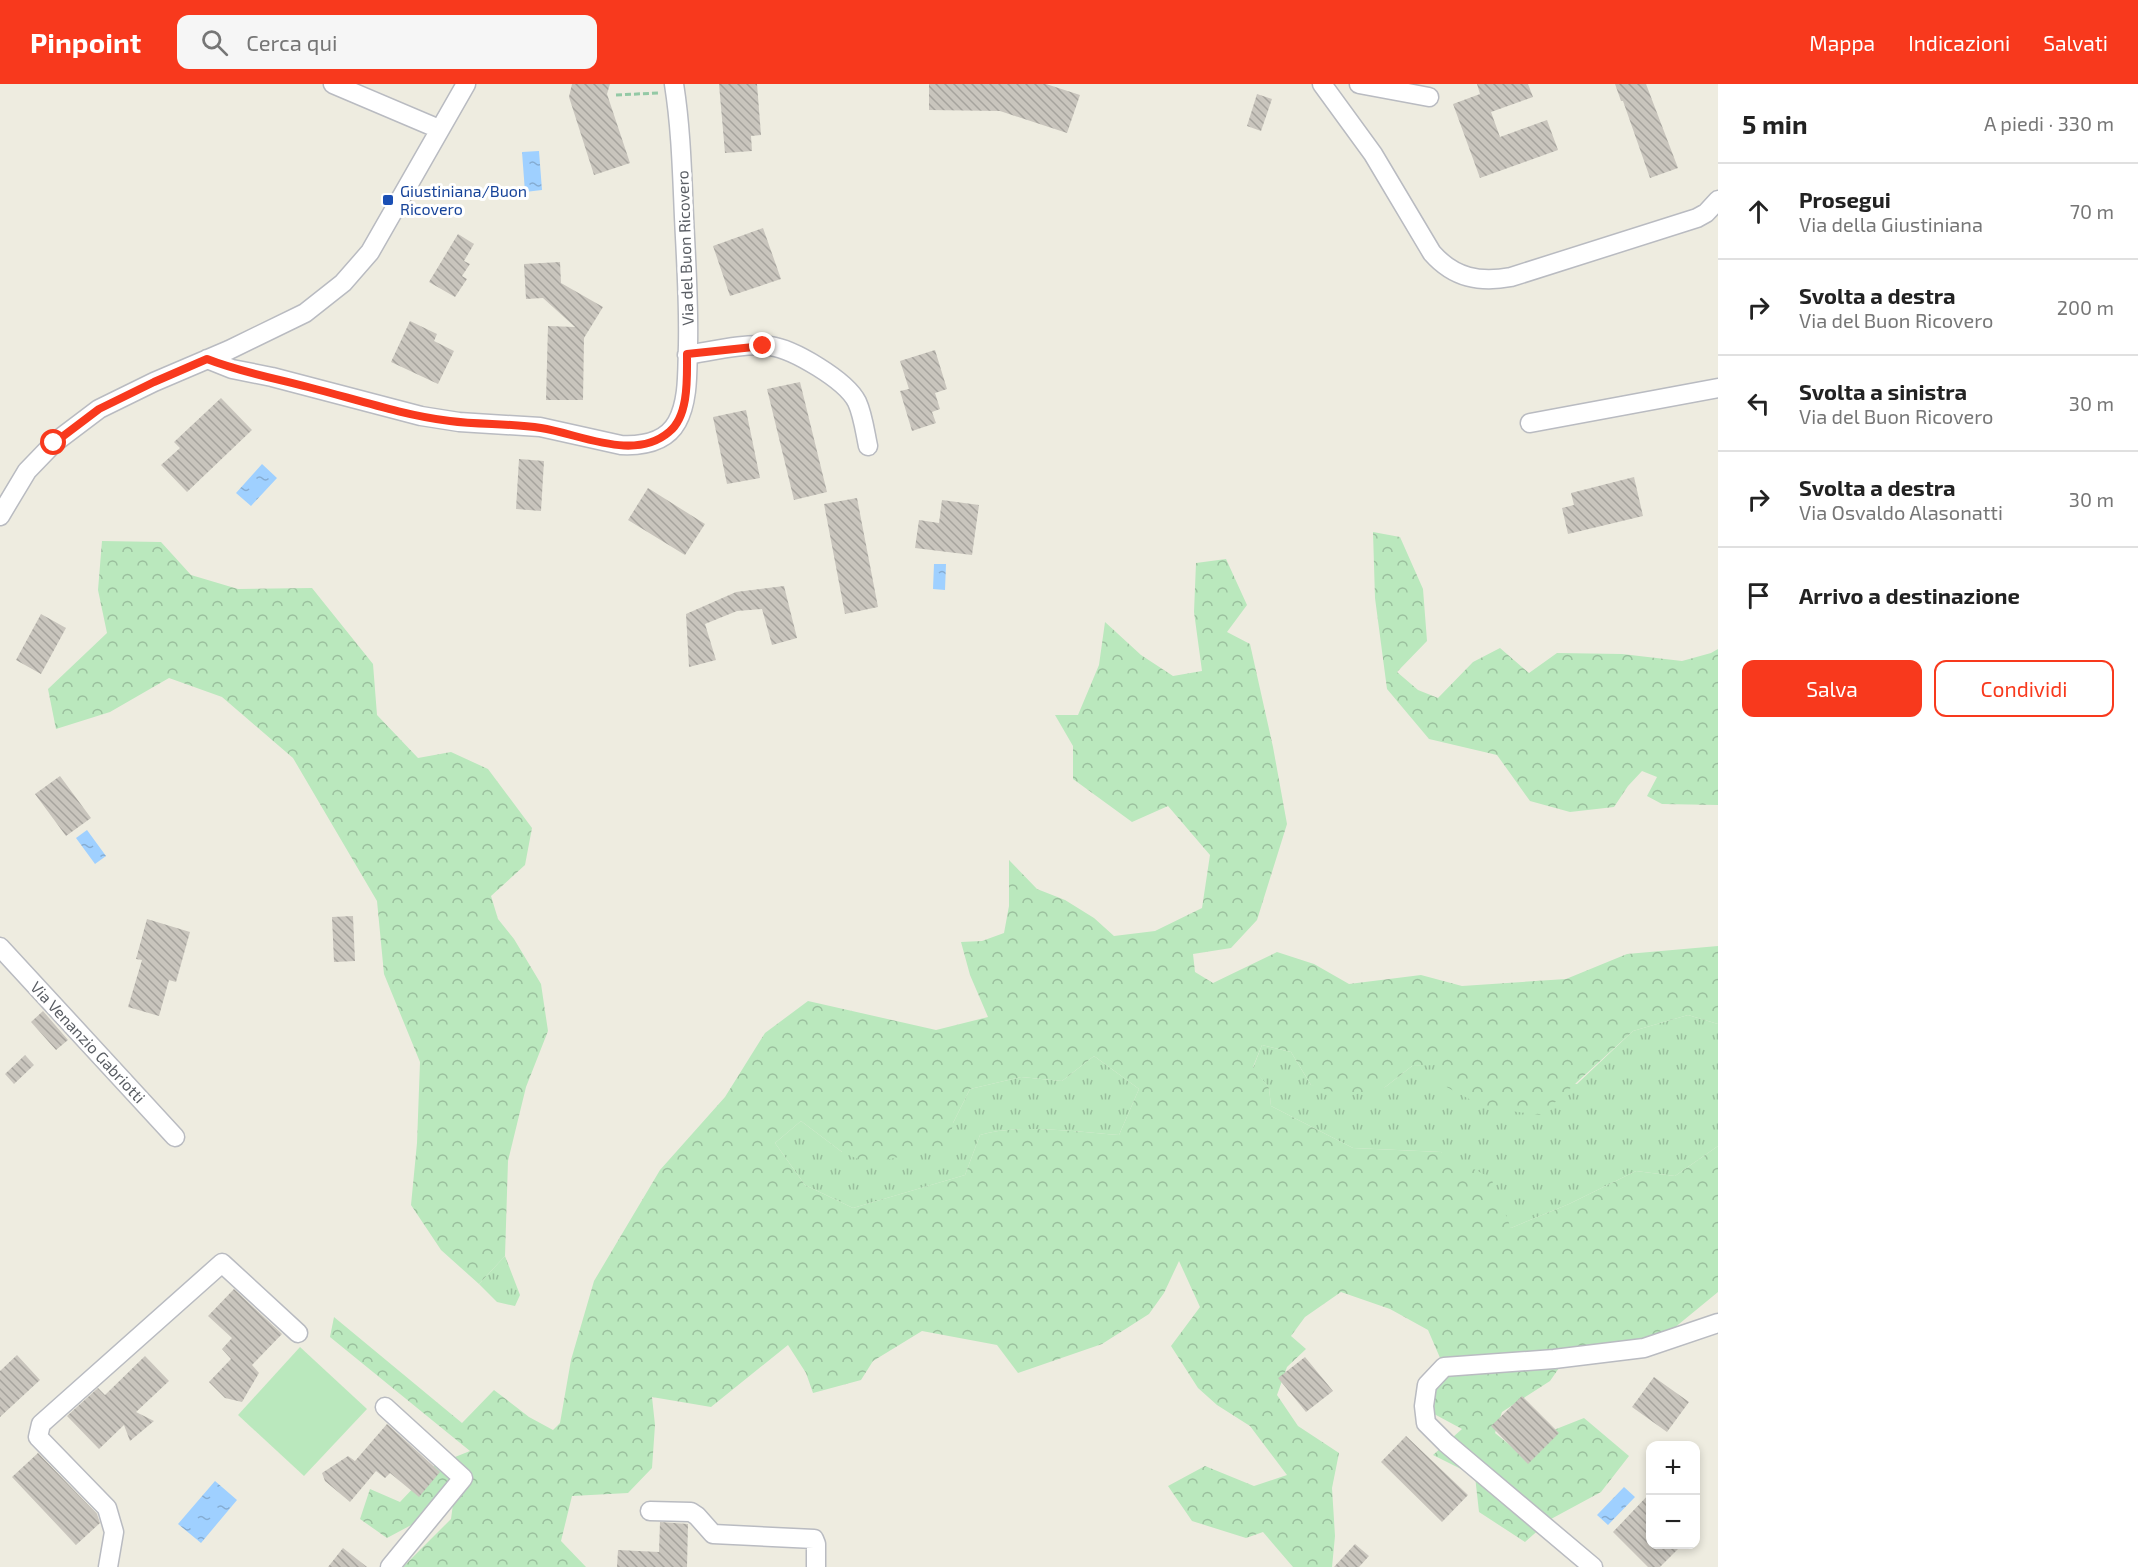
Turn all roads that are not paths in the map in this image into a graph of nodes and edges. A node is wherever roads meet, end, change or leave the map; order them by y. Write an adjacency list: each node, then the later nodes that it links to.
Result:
1 (333, 84): 7 (street)
2 (465, 84): 7 (street)
3 (1322, 84): 8 (street)
4 (1359, 84): 6 (street)
5 (674, 88): 10 (street, Via del Buon Ricovero)
6 (1429, 97)
7 (439, 129): 9 (street)
8 (1718, 200)
9 (242, 344): 11 (street); 12 (street, Via del Buon Ricovero)
10 (687, 354): 12 (street, Via del Buon Ricovero); 15 (street)
11 (207, 359): 12 (street, Via del Buon Ricovero); 16 (street)
12 (272, 377)
13 (1718, 388): 14 (street)
14 (1530, 423)
15 (868, 446)
16 (0, 516)
17 (0, 947): 18 (street, Via Venanzio Gabriotti)
18 (175, 1137)
19 (1718, 1323): 26 (street)
20 (298, 1333): 23 (street)
21 (386, 1407): 24 (street)
22 (650, 1511): 25 (street)
23 (108, 1567)
24 (390, 1567)
25 (816, 1567)
26 (1593, 1567)

